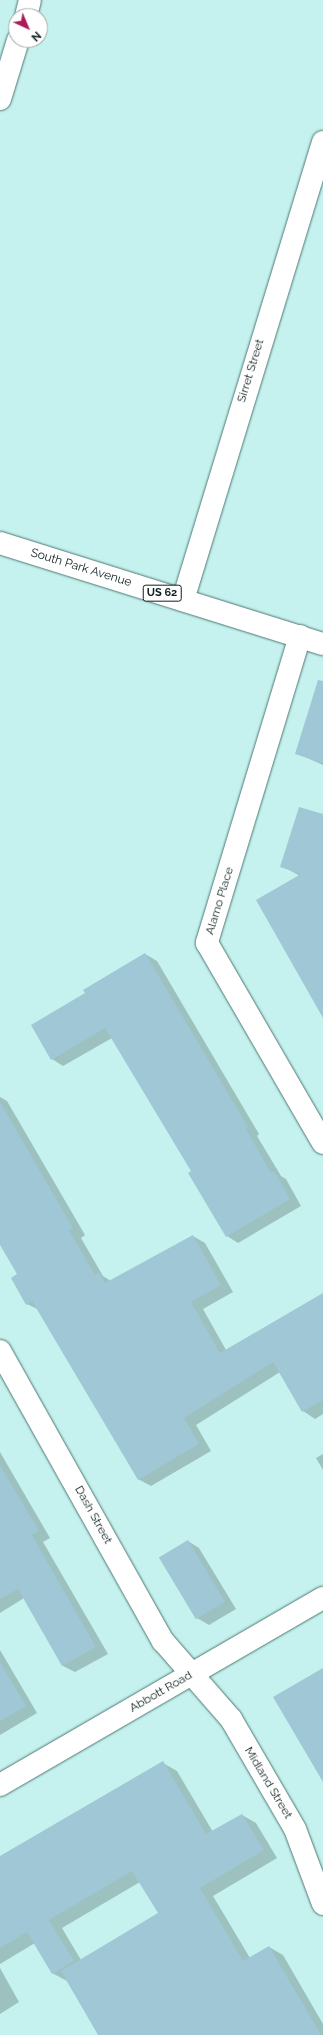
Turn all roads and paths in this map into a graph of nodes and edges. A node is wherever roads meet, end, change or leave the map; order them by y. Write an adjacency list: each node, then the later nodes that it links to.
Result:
1 (16, 48): 2 (street)
2 (0, 99)
3 (323, 142): 5 (street, Sirret Street)
4 (0, 543): 5 (street, South Park Avenue / US 62)
5 (183, 600): 6 (street, South Park Avenue / US 62)
6 (300, 636): 7 (street, South Park Avenue / US 62); 8 (street, Alamo Place)
7 (323, 644)
8 (323, 1143)
9 (0, 1351): 11 (street, Dash Street)
10 (323, 1598): 11 (street, Abbott Road)
11 (192, 1674): 12 (street, Abbott Road); 13 (street, Midland Street)
12 (0, 1785)
13 (323, 1904)

